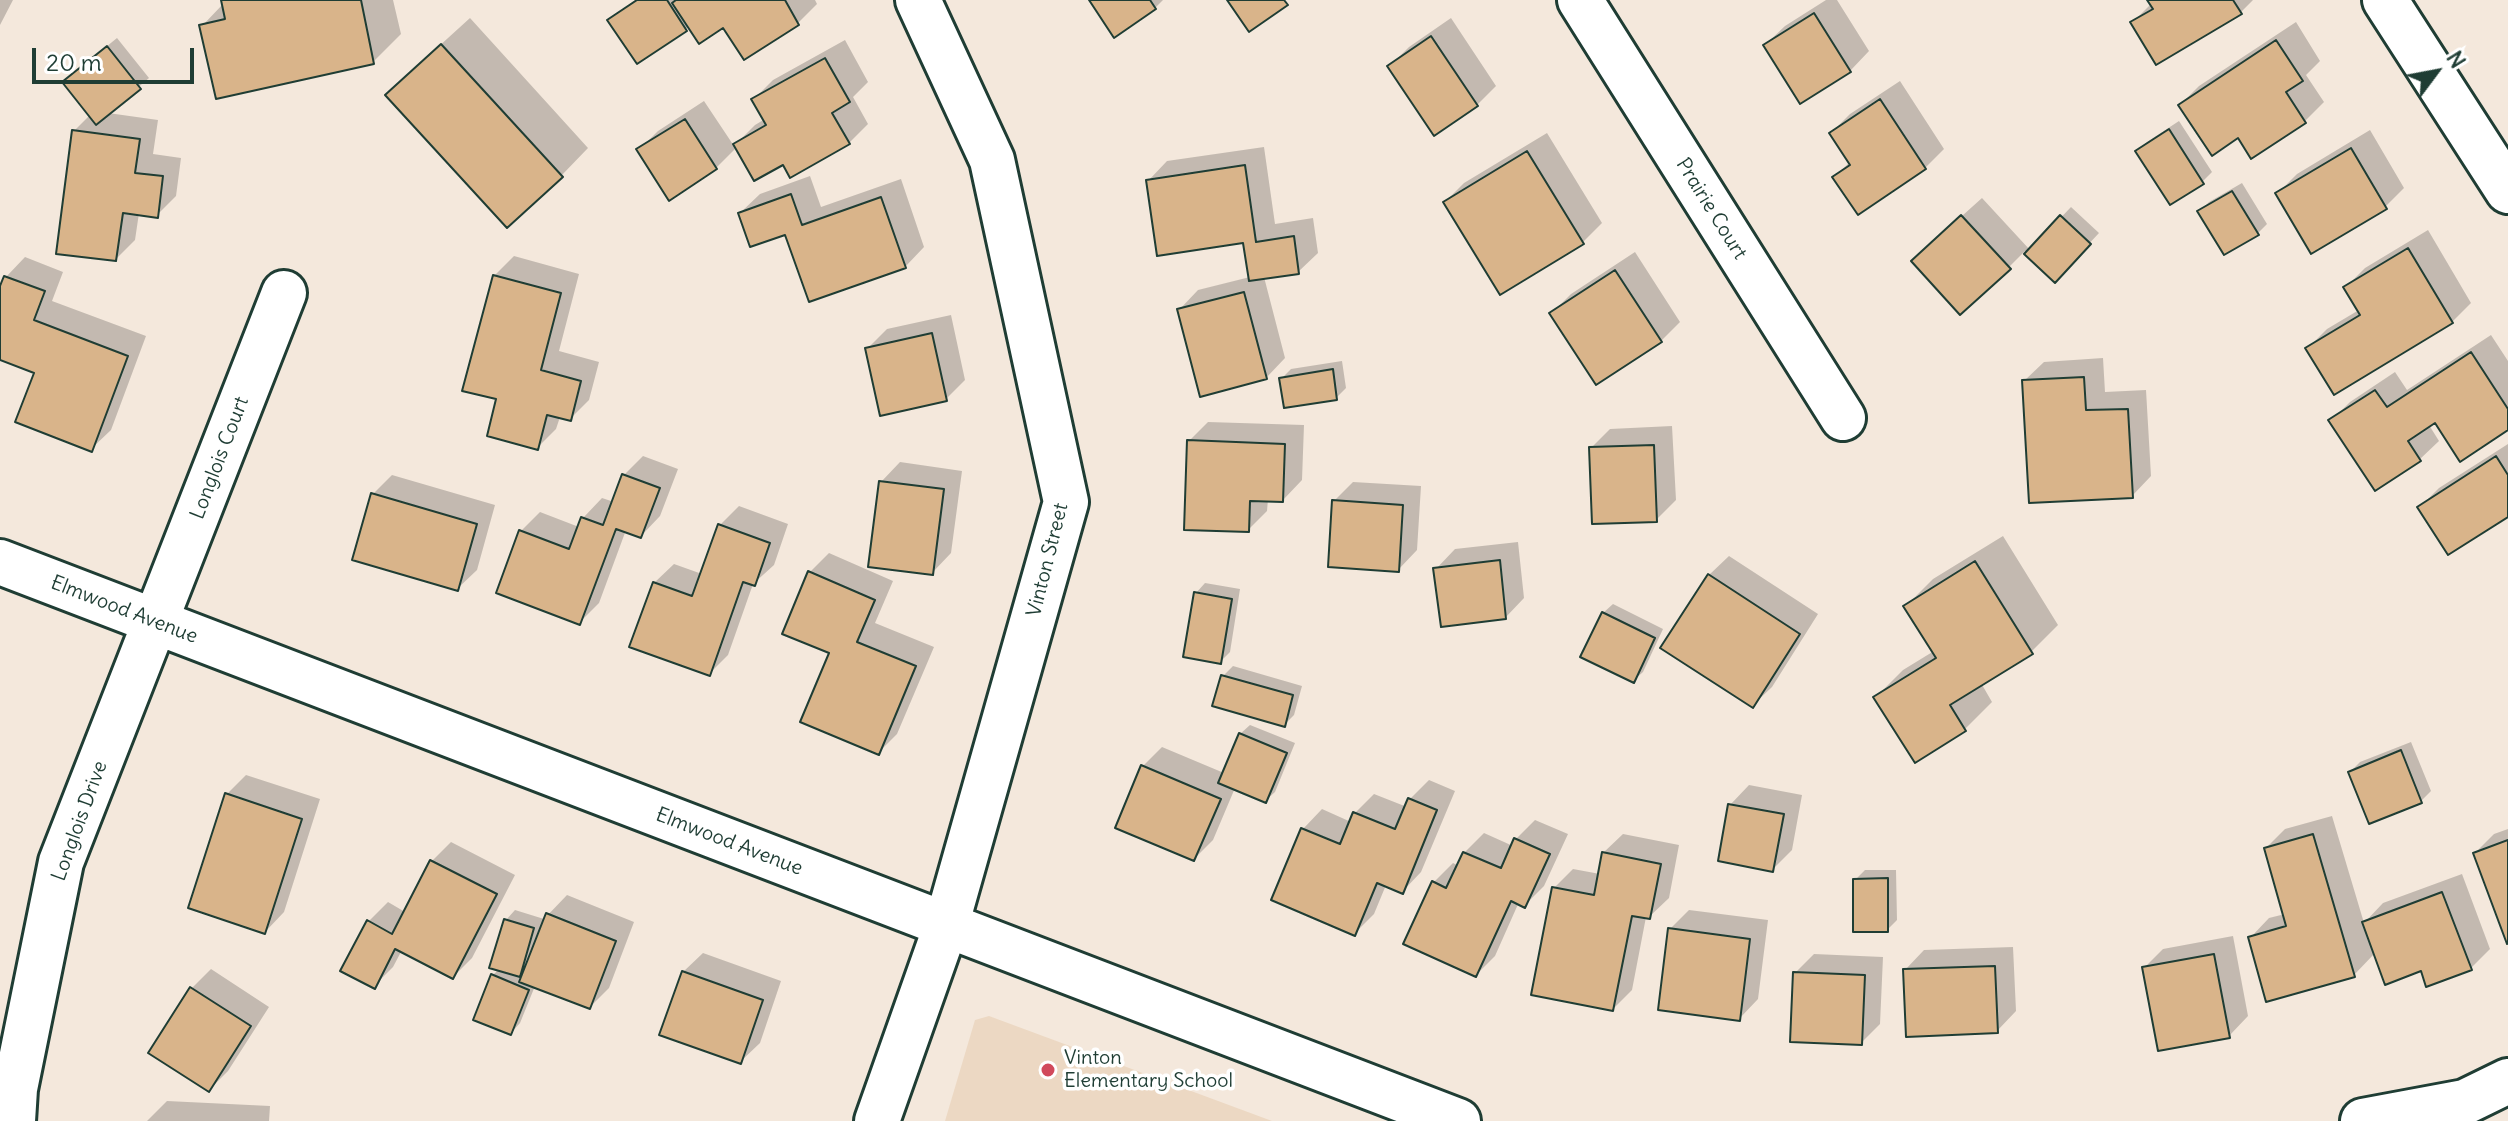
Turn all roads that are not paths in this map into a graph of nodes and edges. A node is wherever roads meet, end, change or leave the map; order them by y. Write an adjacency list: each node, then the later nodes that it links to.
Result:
1 (918, 0): 9 (street, Vinton Street)
2 (1580, 0): 6 (street, Prairie Court)
3 (2385, 0): 4 (street)
4 (2508, 191)
5 (284, 293): 8 (street, Longlois Court)
6 (1843, 418)
7 (0, 562): 8 (street, Elmwood Avenue)
8 (155, 622): 9 (street, Elmwood Avenue); 12 (street, Longlois Drive)
9 (946, 926): 11 (street, Elmwood Avenue); 13 (street, Vinton Street)
10 (2508, 1081): 15 (street)
11 (1373, 1104): 14 (street, Elmwood Avenue)
12 (13, 1121)
13 (877, 1121)
14 (1458, 1121)
15 (2363, 1121)

